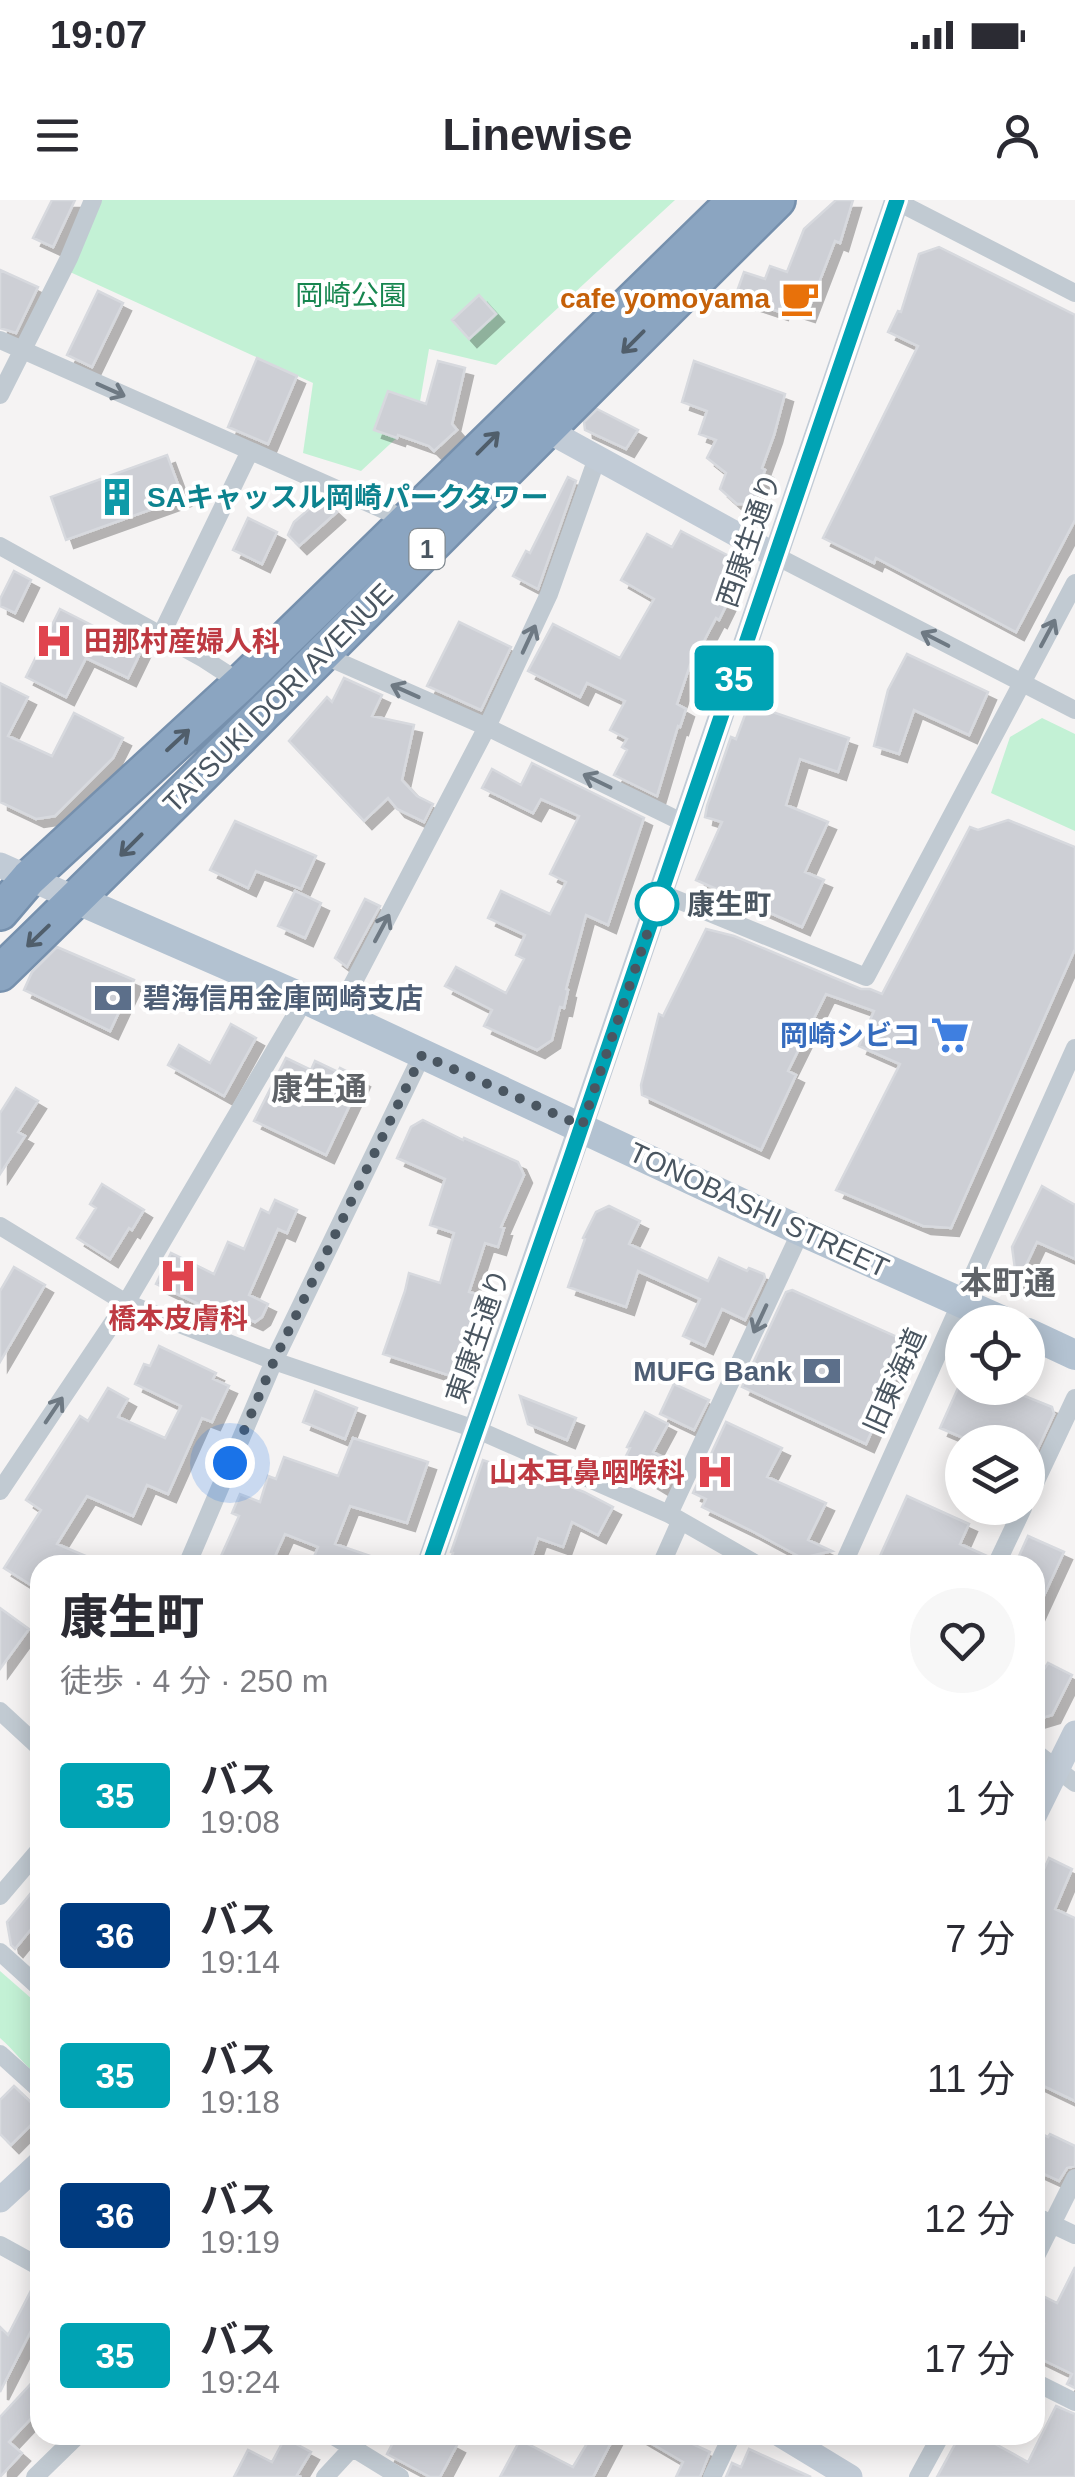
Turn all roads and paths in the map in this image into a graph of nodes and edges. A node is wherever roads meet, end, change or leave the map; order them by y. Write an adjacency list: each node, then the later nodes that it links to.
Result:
1 (93, 200): 7 (street)
2 (736, 200): 12 (highway, TATSUKI DORI AVENUE / 1, one-way to 2)
3 (777, 200): 9 (highway, TATSUKI DORI AVENUE / 1, one-way to 9)
4 (896, 200): 5 (street); 14 (street, 西康生通り)
5 (1075, 292)
6 (0, 340): 7 (street)
7 (22, 350): 8 (street); 10 (street, one-way to 10)
8 (0, 395)
9 (545, 429): 11 (street); 17 (highway, TATSUKI DORI AVENUE / 1)
10 (250, 451): 12 (street); 16 (street)
11 (597, 458): 14 (street); 21 (street, one-way to 11)
12 (408, 521): 18 (highway, TATSUKI DORI AVENUE / 1)
13 (0, 546): 16 (street)
14 (776, 556): 19 (street, one-way to 14); 22 (street, 西康生通り)
15 (1075, 584): 19 (street, one-way to 15)
16 (161, 635): 18 (street)
17 (323, 655): 21 (street, one-way to 17); 25 (highway, TATSUKI DORI AVENUE / 1, one-way to 25)
18 (241, 682): 23 (highway, TATSUKI DORI AVENUE / 1, one-way to 18)
19 (1022, 683): 20 (street); 24 (street)
20 (1075, 710)
21 (488, 727): 22 (street, one-way to 21); 29 (street, one-way to 21)
22 (684, 824): 24 (street, 西康生通り)
23 (14, 871): 25 (street); 26 (highway, 1)
24 (661, 893): 32 (street, 西康生通り)
25 (76, 898): 27 (highway, 1, one-way to 27); 28 (main road, TONOBASHI STREET)
26 (0, 912)
27 (0, 973)
28 (306, 999): 29 (main road, TONOBASHI STREET); 36 (street)
29 (336, 1014): 30 (main road, TONOBASHI STREET)
30 (422, 1055): 32 (main road, TONOBASHI STREET); 40 (street)
31 (1073, 1059): 35 (street, 旧東海道)
32 (582, 1126): 34 (main road, TONOBASHI STREET); 42 (street, 東康生通り)
33 (0, 1226): 36 (street)
34 (801, 1231): 35 (main road, TONOBASHI STREET); 45 (street, one-way to 45)
35 (960, 1302): 37 (main road, TONOBASHI STREET); 51 (street, 旧東海道)
36 (126, 1304): 40 (street); 44 (street, one-way to 36)
37 (967, 1305)
38 (1045, 1341): 39 (main road)
39 (1075, 1354)
40 (274, 1361): 42 (street); 47 (street)
41 (1075, 1398): 43 (street)
42 (478, 1430): 45 (street); 48 (street, 東康生通り)
43 (1045, 1462)
44 (0, 1491)
45 (675, 1518): 49 (street); 50 (street)
46 (1015, 1525): 52 (street)
47 (190, 1555)
48 (433, 1555)
49 (663, 1555)
50 (740, 1555)
51 (847, 1555)
52 (1001, 1555)
53 (0, 1711): 55 (street)
54 (1075, 1734): 57 (street)
55 (30, 1739)
56 (1045, 1760): 57 (street)
57 (1066, 1776): 58 (street)
58 (1045, 1802)
59 (30, 1861): 60 (street)
60 (0, 1896)
61 (0, 1952): 62 (street)
62 (30, 1979)
63 (0, 2054): 64 (street)
64 (30, 2081)
65 (30, 2172): 67 (street)
66 (1075, 2178): 69 (street)
67 (0, 2200)
68 (1045, 2220): 69 (street)
69 (1053, 2224): 70 (street); 71 (street)
70 (1075, 2235)
71 (1045, 2239)
72 (0, 2245): 73 (street)
73 (30, 2262)
74 (1045, 2387): 75 (street)
75 (1075, 2402)
76 (68, 2445): 82 (street)
77 (354, 2445): 83 (street)
78 (363, 2445): 84 (street)
79 (727, 2445): 85 (street)
80 (797, 2445): 86 (street)
81 (936, 2445): 87 (street)
82 (36, 2477)
83 (325, 2477)
84 (400, 2477)
85 (712, 2477)
86 (850, 2477)
87 (918, 2477)

